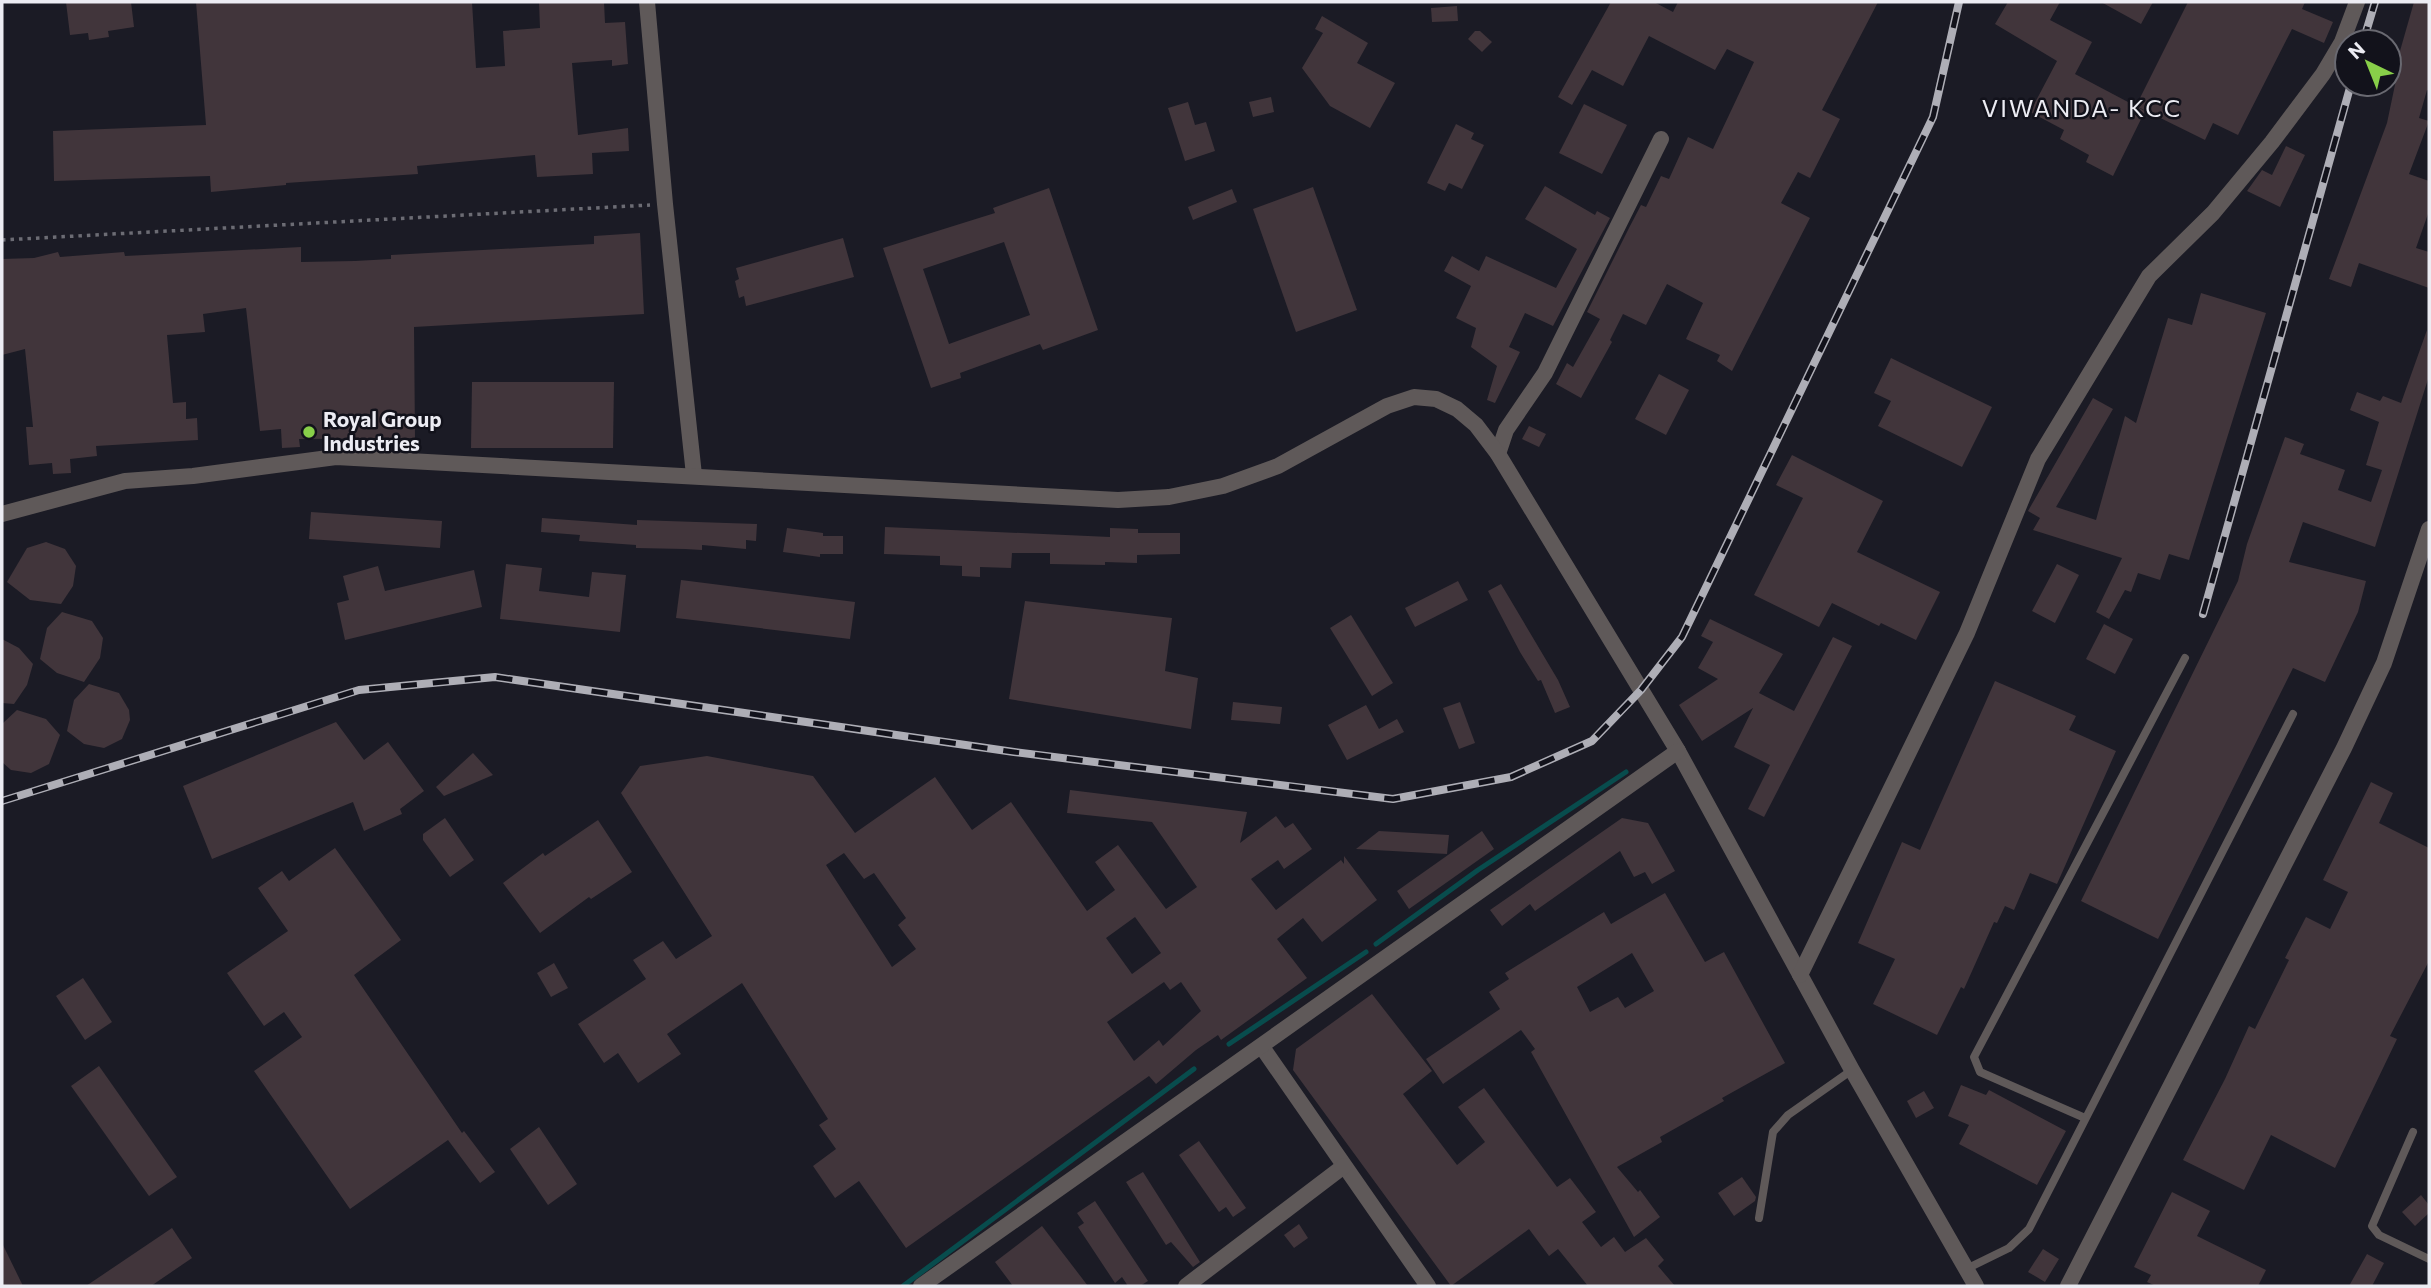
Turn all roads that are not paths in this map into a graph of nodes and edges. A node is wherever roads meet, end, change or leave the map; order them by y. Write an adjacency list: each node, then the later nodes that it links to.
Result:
1 (647, 2): 5 (street)
2 (2357, 2): 11 (street)
3 (1661, 139): 4 (street)
4 (1497, 454): 5 (street); 10 (street)
5 (694, 475): 6 (street)
6 (2, 514)
7 (2429, 529): 24 (street)
8 (2185, 658): 14 (lane)
9 (2293, 715): 14 (lane)
10 (1678, 751): 11 (street); 12 (street)
11 (1800, 975): 13 (street)
12 (1262, 1047): 16 (street); 20 (street)
13 (1852, 1070): 17 (lane); 19 (street)
14 (2085, 1118): 19 (lane)
15 (2413, 1132): 18 (lane)
16 (1344, 1166): 21 (street); 22 (street)
17 (1759, 1218)
18 (2429, 1259)
19 (1966, 1269): 23 (street)
20 (921, 1286)
21 (1186, 1286)
22 (1428, 1286)
23 (1976, 1286)
24 (2068, 1286)

